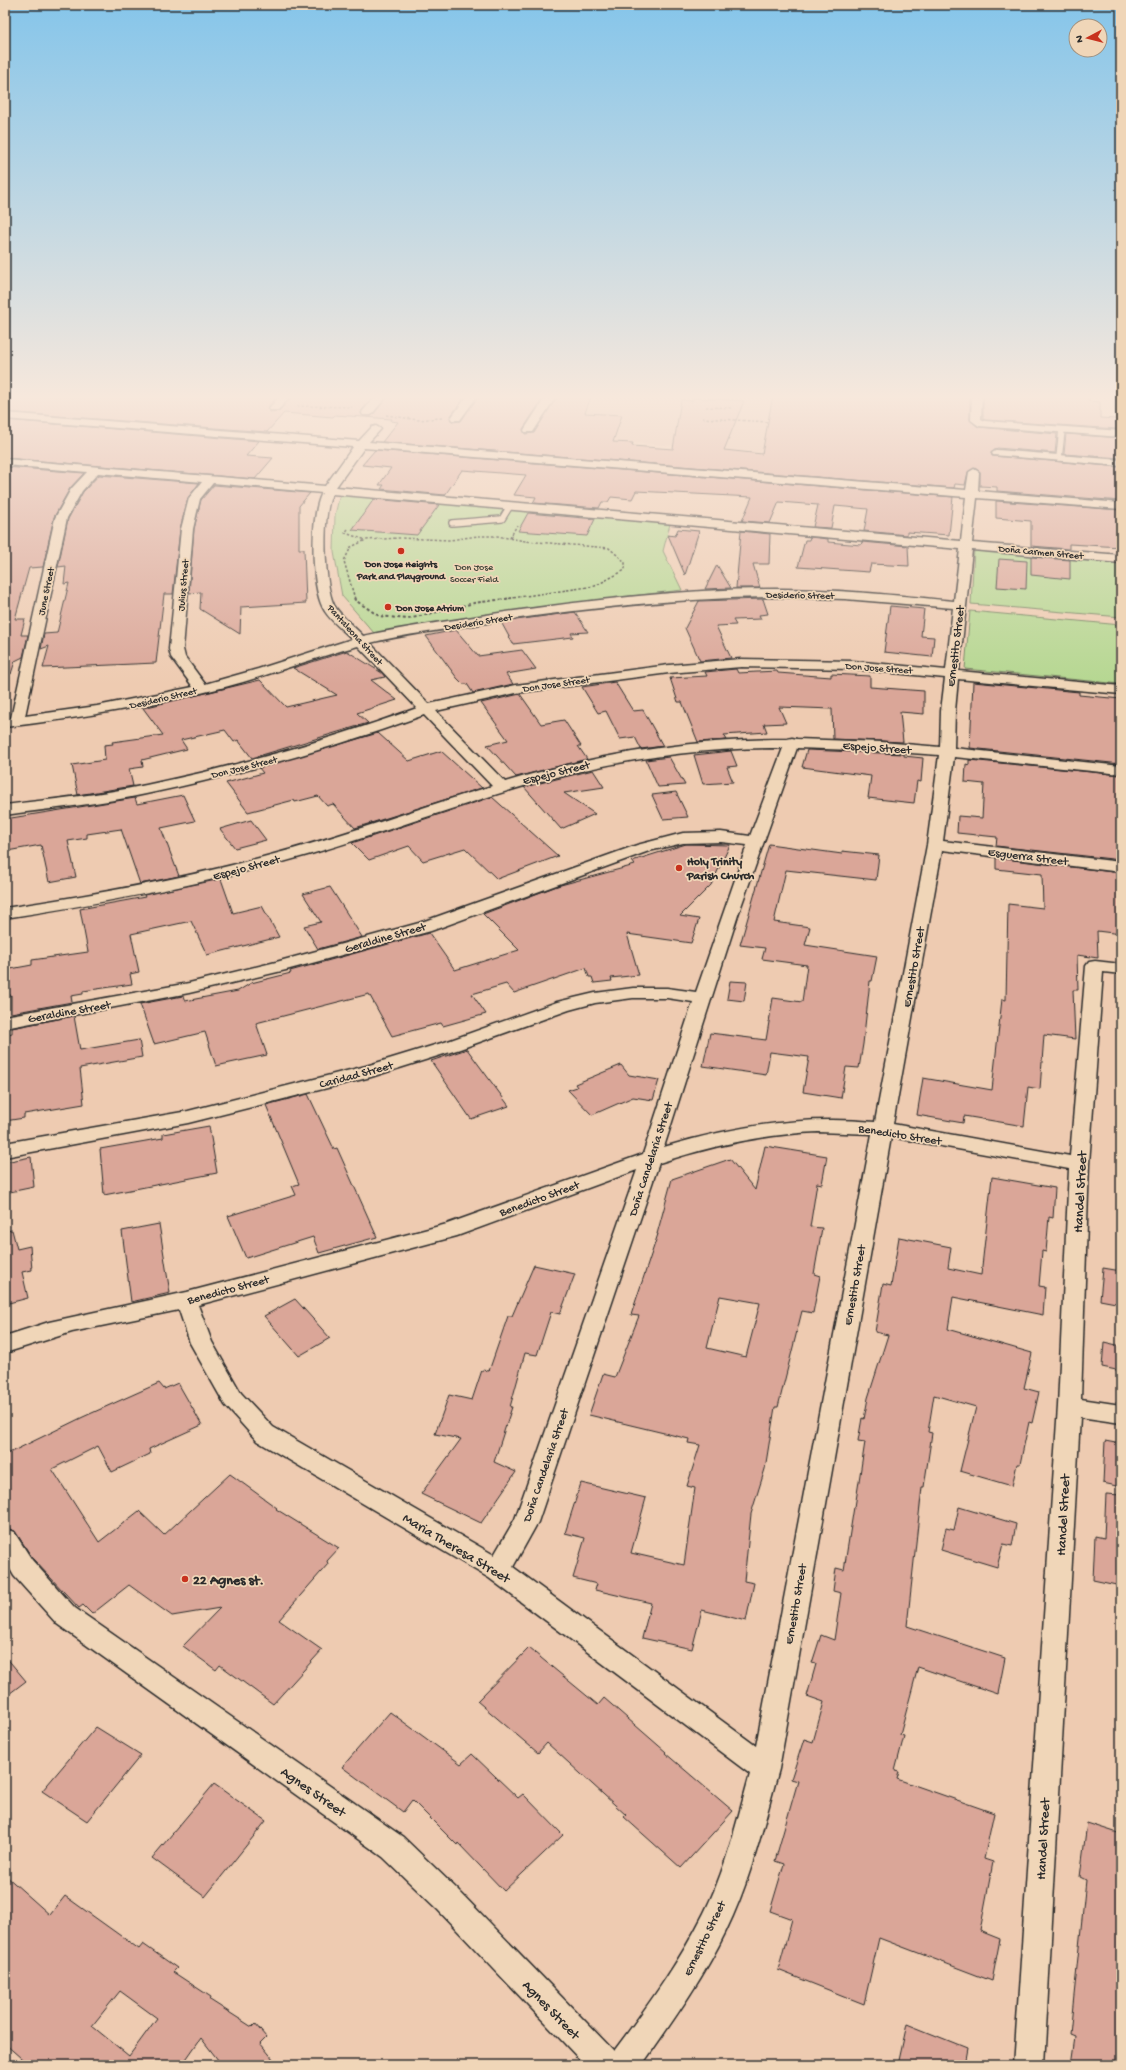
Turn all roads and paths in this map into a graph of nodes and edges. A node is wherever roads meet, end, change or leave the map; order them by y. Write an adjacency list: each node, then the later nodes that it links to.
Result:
1 (76, 492): 20 (street, June Street)
2 (200, 492): 17 (street, Julius Street)
3 (327, 492): 15 (street, Pantaleona Street)
4 (346, 492): 7 (street, Doña Carmen Street)
5 (940, 492): 6 (street)
6 (970, 494): 8 (street); 12 (street, Ernestito Street)
7 (510, 506): 9 (lane); 12 (street, Doña Carmen Street)
8 (1121, 506)
9 (452, 523)
10 (348, 529): 11 (path)
11 (366, 540): 11 (path)
12 (964, 545): 13 (street, Doña Carmen Street); 14 (street, Ernestito Street)
13 (1121, 559)
14 (960, 605): 15 (street, Desiderio Street); 16 (street, Ernestito Street)
15 (360, 641): 17 (street, Desiderio Street); 19 (street, Pantaleona Street)
16 (952, 673): 18 (street, Don Jose Street); 19 (street, Don Jose Street); 22 (street, Ernestito Street)
17 (201, 688): 20 (street, Desiderio Street)
18 (1121, 690)
19 (427, 709): 24 (street, Pantaleona Street); 25 (street, Don Jose Street)
20 (11, 723)
21 (792, 742): 22 (street, Espejo Street); 24 (street, Espejo Street); 26 (street, Doña Candelaria Street)
22 (947, 753): 23 (street, Espejo Street); 27 (street, Ernestito Street)
23 (1121, 770)
24 (501, 787): 29 (street, Espejo Street)
25 (5, 810)
26 (757, 842): 31 (street, Doña Candelaria Street); 32 (street, Geraldine Street)
27 (935, 846): 28 (street, Esguerra Street); 33 (street, Ernestito Street)
28 (1121, 867)
29 (5, 913)
30 (1121, 969): 36 (street, Handel Street)
31 (702, 998): 34 (street, Caridad Street); 35 (street, Doña Candelaria Street)
32 (5, 1022)
33 (883, 1129): 35 (street, Benedicto Street); 36 (street, Benedicto Street); 43 (street, Ernestito Street)
34 (5, 1150)
35 (651, 1158): 37 (street, Benedicto Street); 42 (street, Doña Candelaria Street)
36 (1079, 1164): 39 (street, Handel Street)
37 (186, 1300): 38 (street, Benedicto Street); 42 (street, Maria Theresa Street)
38 (5, 1345)
39 (1069, 1406): 40 (street); 46 (street, Handel Street)
40 (1121, 1414)
41 (5, 1539): 44 (street, Agnes Street)
42 (498, 1570): 43 (street, Maria Theresa Street)
43 (765, 1769): 45 (street, Ernestito Street)
44 (606, 2065)
45 (623, 2065)
46 (1029, 2065)

